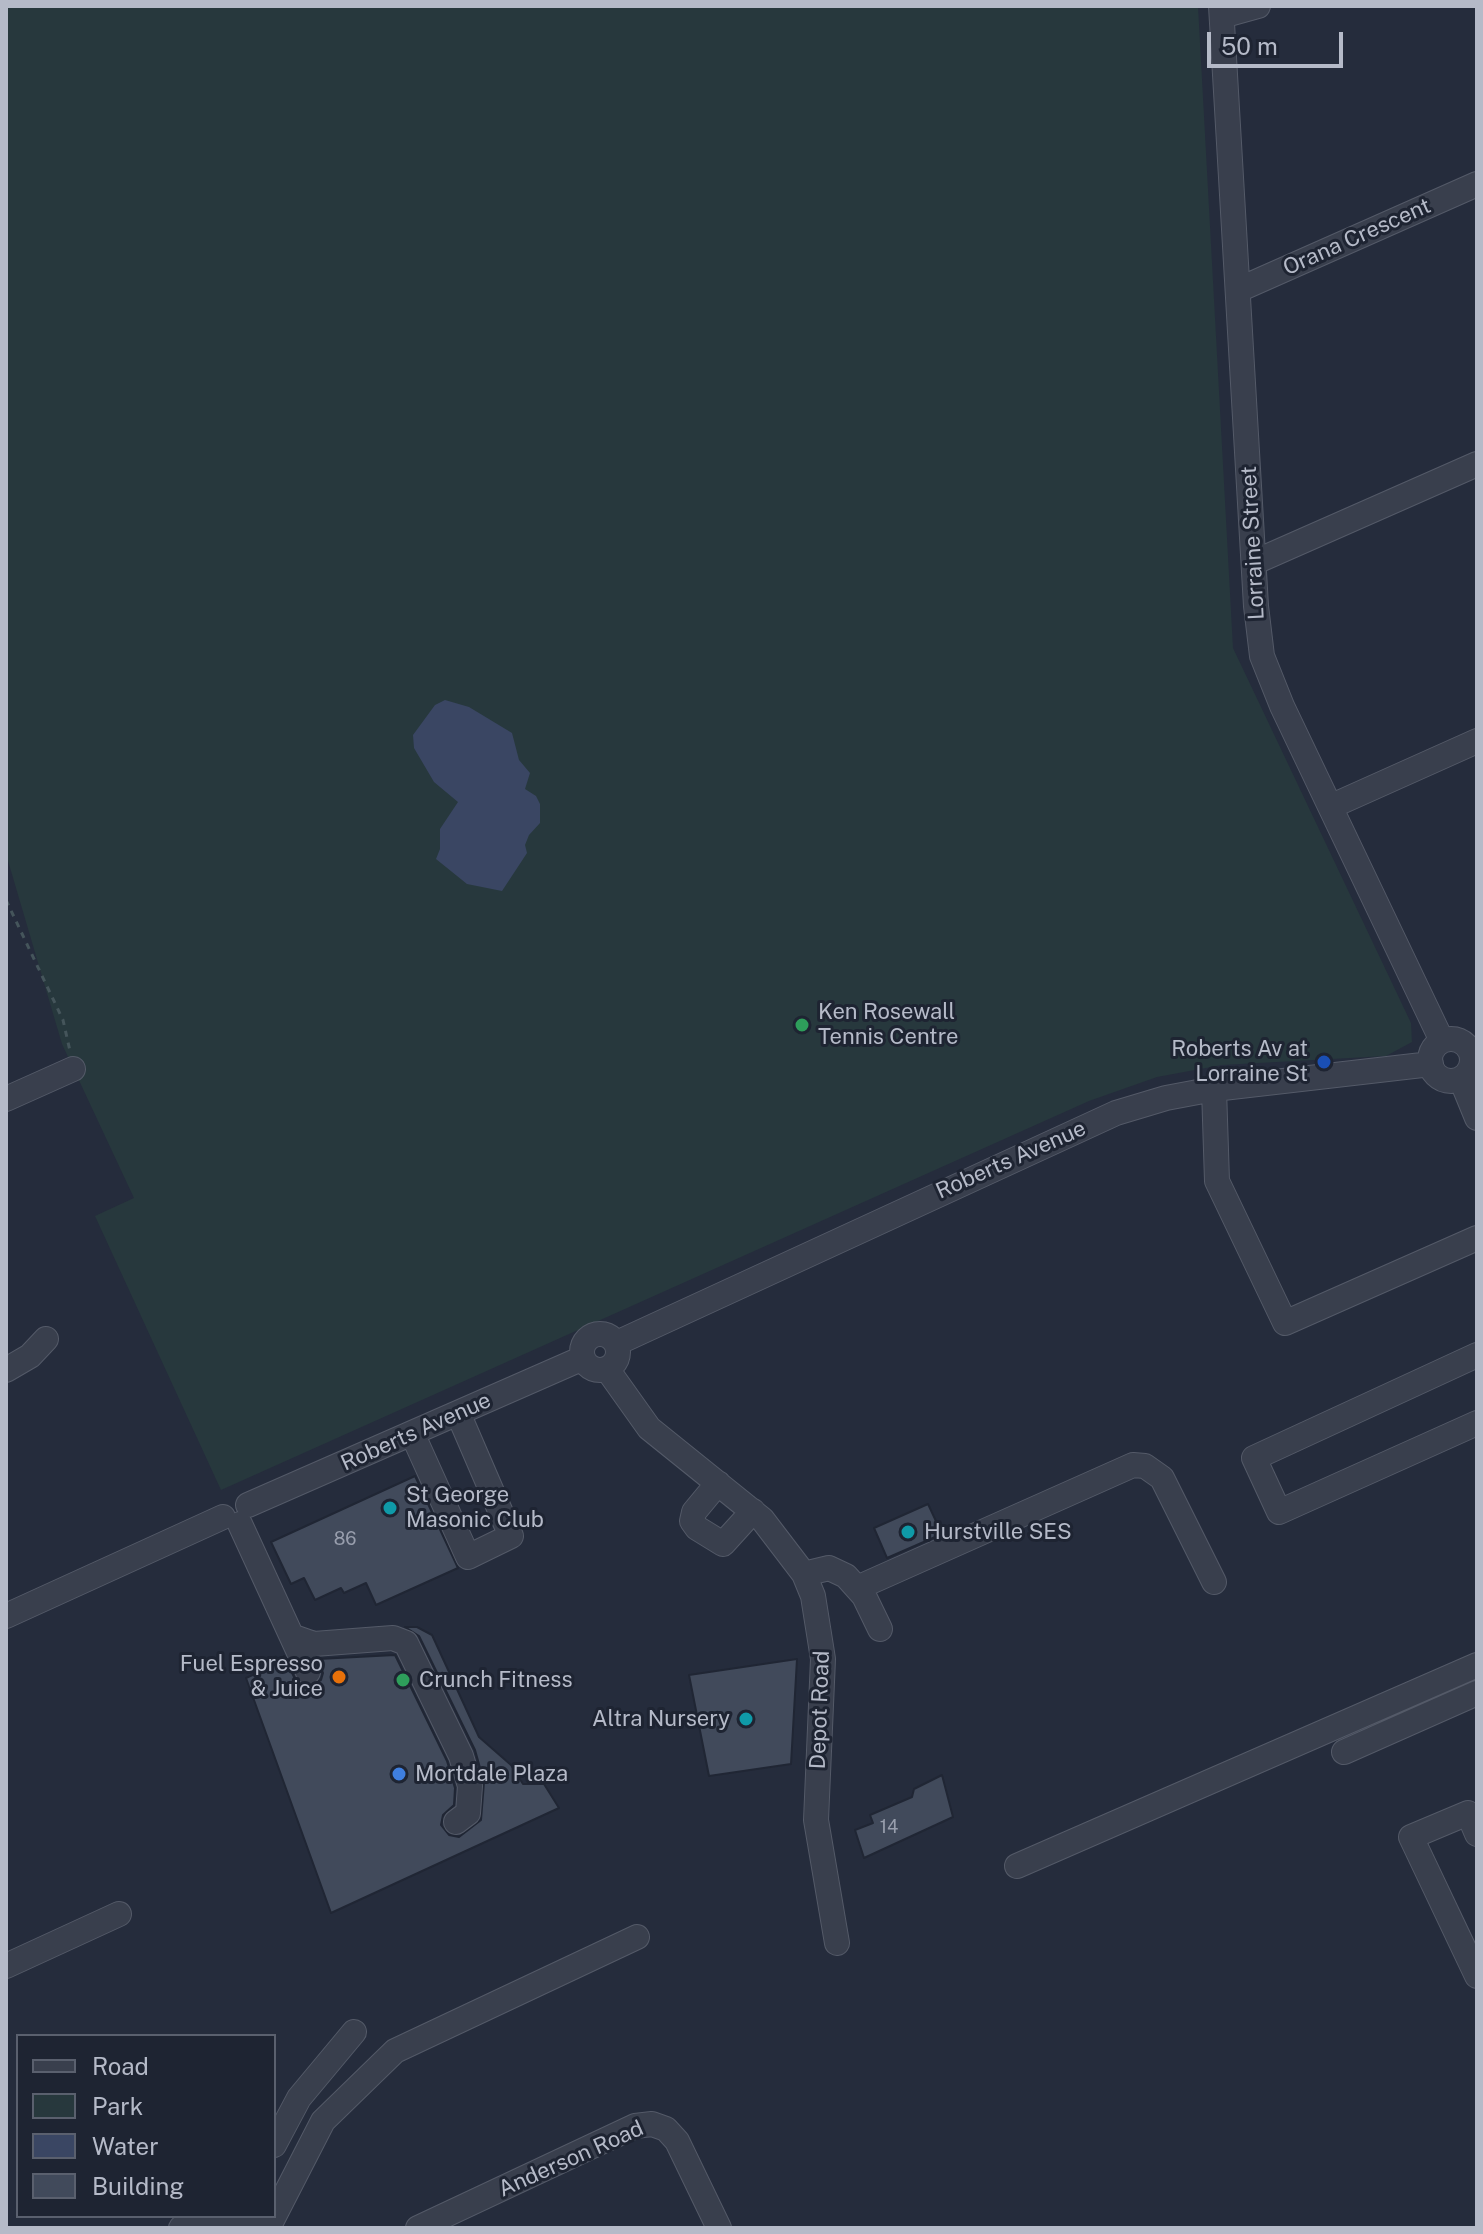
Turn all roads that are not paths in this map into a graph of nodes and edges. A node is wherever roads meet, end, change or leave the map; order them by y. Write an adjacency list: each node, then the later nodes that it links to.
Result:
1 (1258, 6): 2 (street)
2 (1222, 11): 4 (street, Lorraine Street)
3 (1477, 184): 4 (street, Orana Crescent)
4 (1238, 290): 6 (street, Lorraine Street)
5 (1477, 464): 6 (street)
6 (1255, 562): 8 (street, Lorraine Street)
7 (1477, 741): 8 (street)
8 (1332, 806): 9 (street, Lorraine Street)
9 (1442, 1041): 10 (street); 11 (street)
10 (1474, 1054): 13 (street)
11 (1431, 1064): 13 (street); 14 (street, Roberts Avenue)
12 (73, 1069): 15 (street)
13 (1461, 1079): 16 (street)
14 (1214, 1089): 17 (street); 19 (street, Roberts Avenue)
15 (6, 1099)
16 (1477, 1118)
17 (1477, 1238)
18 (46, 1339): 23 (street)
19 (617, 1343): 21 (street, Roberts Avenue); 22 (street)
20 (1477, 1355): 25 (street)
21 (583, 1358): 22 (street); 24 (street, Roberts Avenue)
22 (607, 1369): 27 (street, Depot Road)
23 (6, 1370)
24 (458, 1413): 26 (street, Roberts Avenue); 26 (street)
25 (1477, 1423)
26 (412, 1433): 29 (street, Roberts Avenue)
27 (718, 1483): 28 (street, Depot Road); 28 (street)
28 (753, 1511): 30 (street, Depot Road)
29 (237, 1516): 33 (street, Roberts Avenue); 35 (street)
30 (804, 1574): 32 (street); 45 (street, Depot Road)
31 (1214, 1582): 32 (street)
32 (857, 1588): 34 (street)
33 (6, 1616)
34 (880, 1629)
35 (294, 1637): 37 (street); 40 (street)
36 (1477, 1665): 42 (street)
37 (308, 1672)
38 (1477, 1693): 39 (street)
39 (1344, 1752)
40 (456, 1822)
41 (1477, 1834): 47 (street)
42 (1017, 1866)
43 (119, 1914): 46 (street)
44 (637, 1937): 50 (street)
45 (837, 1943)
46 (6, 1966)
47 (1477, 1976)
48 (354, 2032): 49 (street)
49 (276, 2141)
50 (276, 2212)
51 (225, 2223): 52 (street); 53 (street)
52 (181, 2228)
53 (259, 2228)
54 (418, 2228): 55 (street, Anderson Road)
55 (719, 2228)

